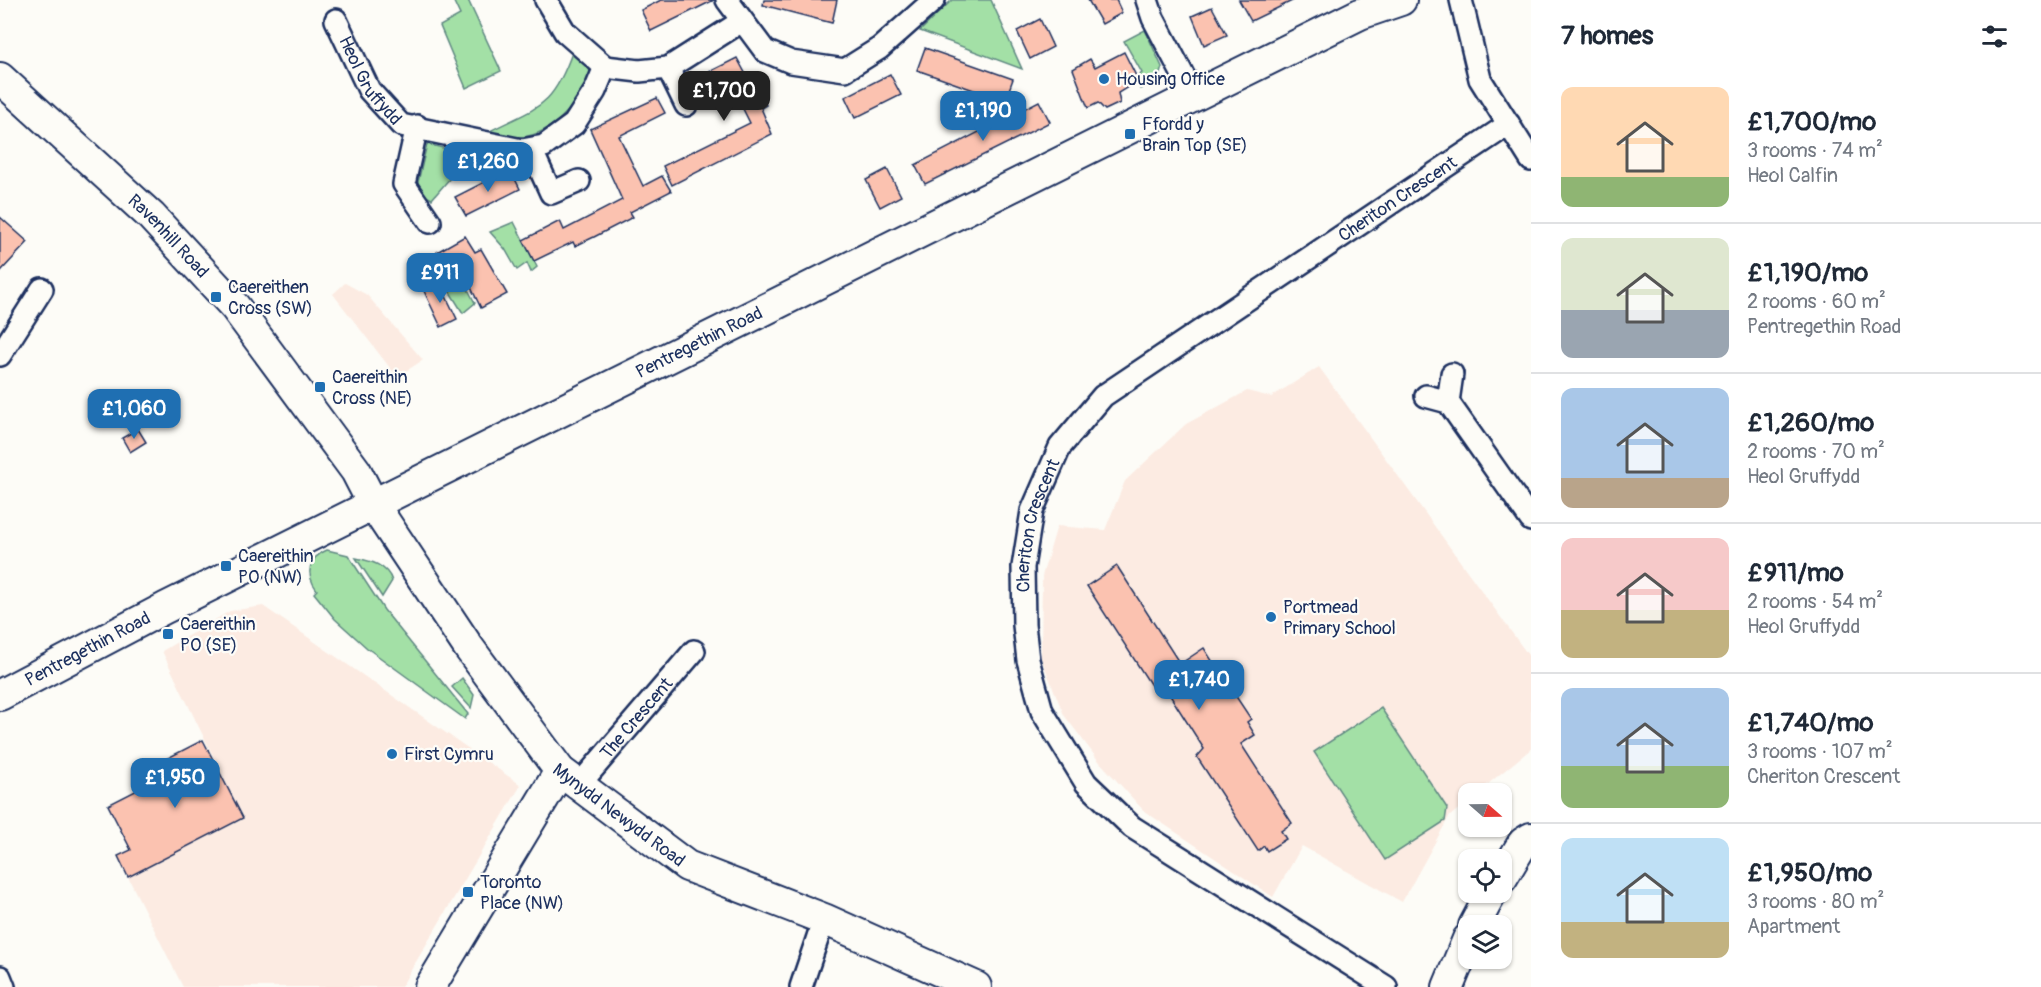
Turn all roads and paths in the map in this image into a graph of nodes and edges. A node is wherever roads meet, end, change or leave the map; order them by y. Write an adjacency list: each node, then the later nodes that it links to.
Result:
1 (546, 0): 9 (street)
2 (727, 0): 8 (street)
3 (934, 0): 8 (street)
4 (1147, 0): 12 (street)
5 (1401, 0): 12 (street, Pentregethin Road)
6 (1461, 0): 14 (street)
7 (336, 20): 15 (street, Heol Gruffydd)
8 (741, 21): 10 (street)
9 (605, 67): 10 (street); 16 (street, Heol Gruffydd)
10 (668, 68): 13 (street)
11 (0, 78): 25 (street, Ravenhill Road)
12 (1194, 96): 25 (street, Pentregethin Road)
13 (686, 105)
14 (1509, 123): 17 (street); 39 (street, Cheriton Crescent)
15 (417, 126): 16 (street, Heol Gruffydd); 19 (street, Heol Gruffydd)
16 (531, 148): 18 (street)
17 (1531, 160)
18 (579, 181)
19 (430, 222)
20 (42, 289): 21 (street)
21 (0, 355)
22 (1452, 374): 24 (street)
23 (1426, 396): 24 (street)
24 (1448, 402): 26 (street)
25 (373, 504): 28 (street, Pentregethin Road); 29 (street, Mynydd Newydd Road)
26 (1531, 520)
27 (694, 651): 29 (street, The Crescent)
28 (0, 695)
29 (569, 778): 32 (street, Mynydd Newydd Road); 36 (street)
30 (1531, 838): 31 (street)
31 (1512, 861)
32 (824, 919): 37 (street); 38 (street, Mynydd Newydd Road)
33 (1458, 963): 40 (street)
34 (0, 977): 35 (street)
35 (4, 987)
36 (430, 987)
37 (801, 987)
38 (976, 987)
39 (1386, 987)
40 (1448, 987)

